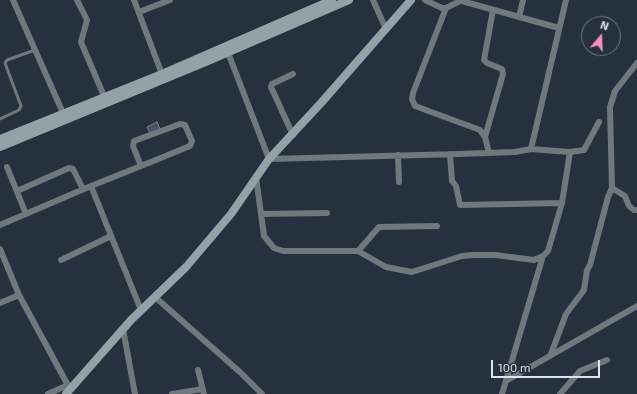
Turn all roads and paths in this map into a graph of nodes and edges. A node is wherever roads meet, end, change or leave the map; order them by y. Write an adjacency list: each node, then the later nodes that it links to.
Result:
1 (13, 0): 21 (street)
2 (77, 0): 25 (street)
3 (134, 0): 16 (street)
4 (170, 0): 16 (street)
5 (332, 0): 13 (main road)
6 (349, 0): 20 (main road)
7 (373, 0): 19 (street)
8 (411, 0): 19 (main road)
9 (425, 0): 14 (street)
10 (462, 0): 14 (street); 15 (street)
11 (523, 0): 17 (street)
12 (566, 0): 18 (street)
13 (320, 2): 20 (main road)
14 (446, 8): 30 (street)
15 (493, 10): 17 (street); 30 (street)
16 (139, 12): 24 (street)
17 (519, 17): 18 (street)
18 (559, 28): 33 (street)
19 (386, 29): 29 (main road)
20 (227, 49): 24 (main road); 38 (street)
21 (35, 50): 26 (street); 27 (lane)
22 (637, 63): 44 (street)
23 (293, 74): 29 (street)
24 (163, 77): 25 (main road); 32 (main road)
25 (104, 96): 26 (main road)
26 (63, 113): 31 (main road)
27 (0, 119)
28 (599, 122): 34 (street)
29 (292, 135): 38 (main road)
30 (486, 137): 35 (street)
31 (0, 139)
32 (0, 148)
33 (531, 149): 34 (street); 35 (street)
34 (570, 152): 47 (street)
35 (489, 153): 36 (street)
36 (450, 154): 37 (street); 47 (street)
37 (398, 155): 38 (street); 42 (street)
38 (269, 159): 41 (main road)
39 (141, 166): 39 (street); 43 (street)
40 (7, 167): 46 (street)
41 (256, 178): 51 (street); 60 (main road)
42 (399, 182)
43 (90, 186): 45 (street); 54 (street)
44 (612, 188): 48 (street); 65 (street)
45 (83, 189): 46 (street); 50 (street)
46 (17, 191): 50 (street)
47 (562, 203): 57 (street)
48 (637, 210)
49 (327, 213): 51 (street)
50 (26, 214): 52 (street)
51 (261, 214): 56 (street)
52 (0, 225)
53 (437, 226): 56 (street)
54 (111, 236): 58 (street); 63 (street)
55 (0, 249): 59 (street)
56 (358, 251): 57 (street)
57 (543, 256): 68 (street)
58 (61, 260)
59 (19, 294): 61 (street); 69 (street)
60 (155, 297): 63 (main road); 74 (street)
61 (0, 303)
62 (637, 306): 65 (street)
63 (141, 310): 64 (main road)
64 (123, 329): 69 (main road); 72 (street)
65 (551, 354): 68 (street)
66 (607, 360): 76 (street)
67 (198, 370): 70 (street)
68 (506, 381): 75 (street)
69 (68, 389): 71 (street)
70 (203, 391): 73 (street)
71 (48, 394)
72 (135, 394)
73 (172, 394)
74 (262, 394)
75 (502, 394)
76 (560, 394)

